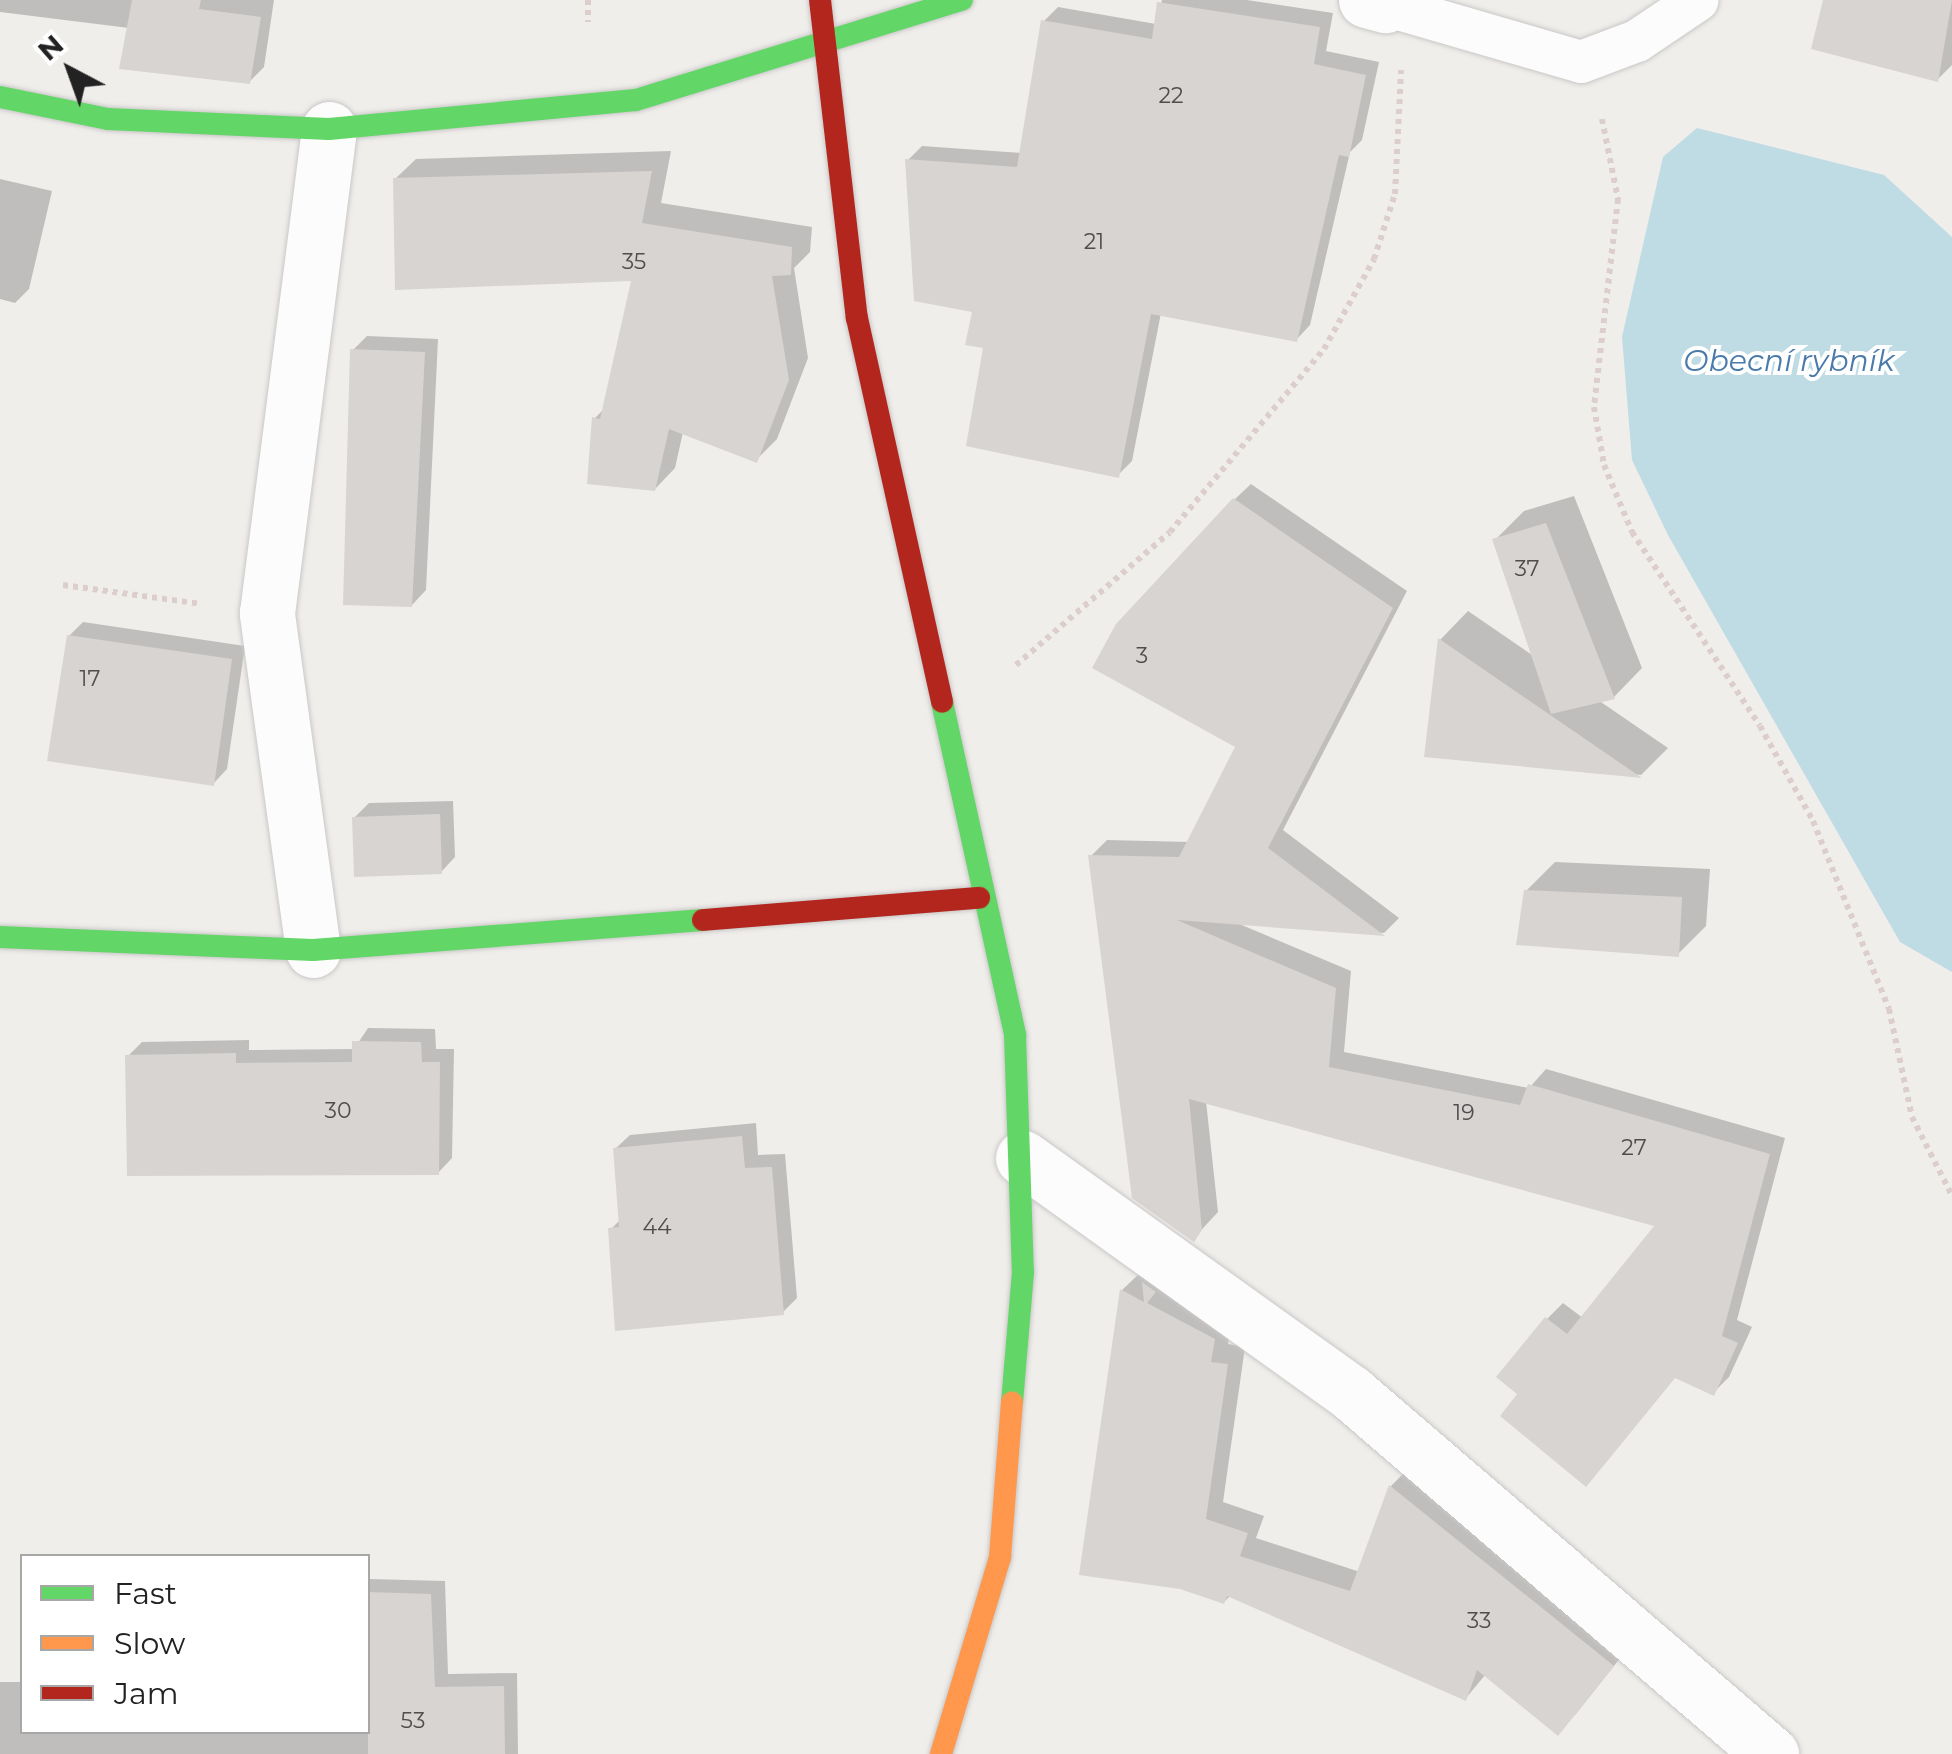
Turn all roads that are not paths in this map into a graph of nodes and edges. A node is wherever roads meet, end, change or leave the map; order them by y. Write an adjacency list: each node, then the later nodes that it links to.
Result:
1 (820, 0): 5 (street)
2 (962, 0): 5 (street)
3 (1698, 0): 4 (lane)
4 (1376, 3)
5 (820, 40): 7 (street); 8 (street)
6 (0, 97): 7 (street)
7 (329, 129): 10 (street)
8 (980, 898): 10 (street); 11 (street)
9 (0, 938): 10 (street)
10 (313, 950)
11 (1023, 1158): 12 (street); 13 (street)
12 (942, 1754)
13 (1771, 1754)

